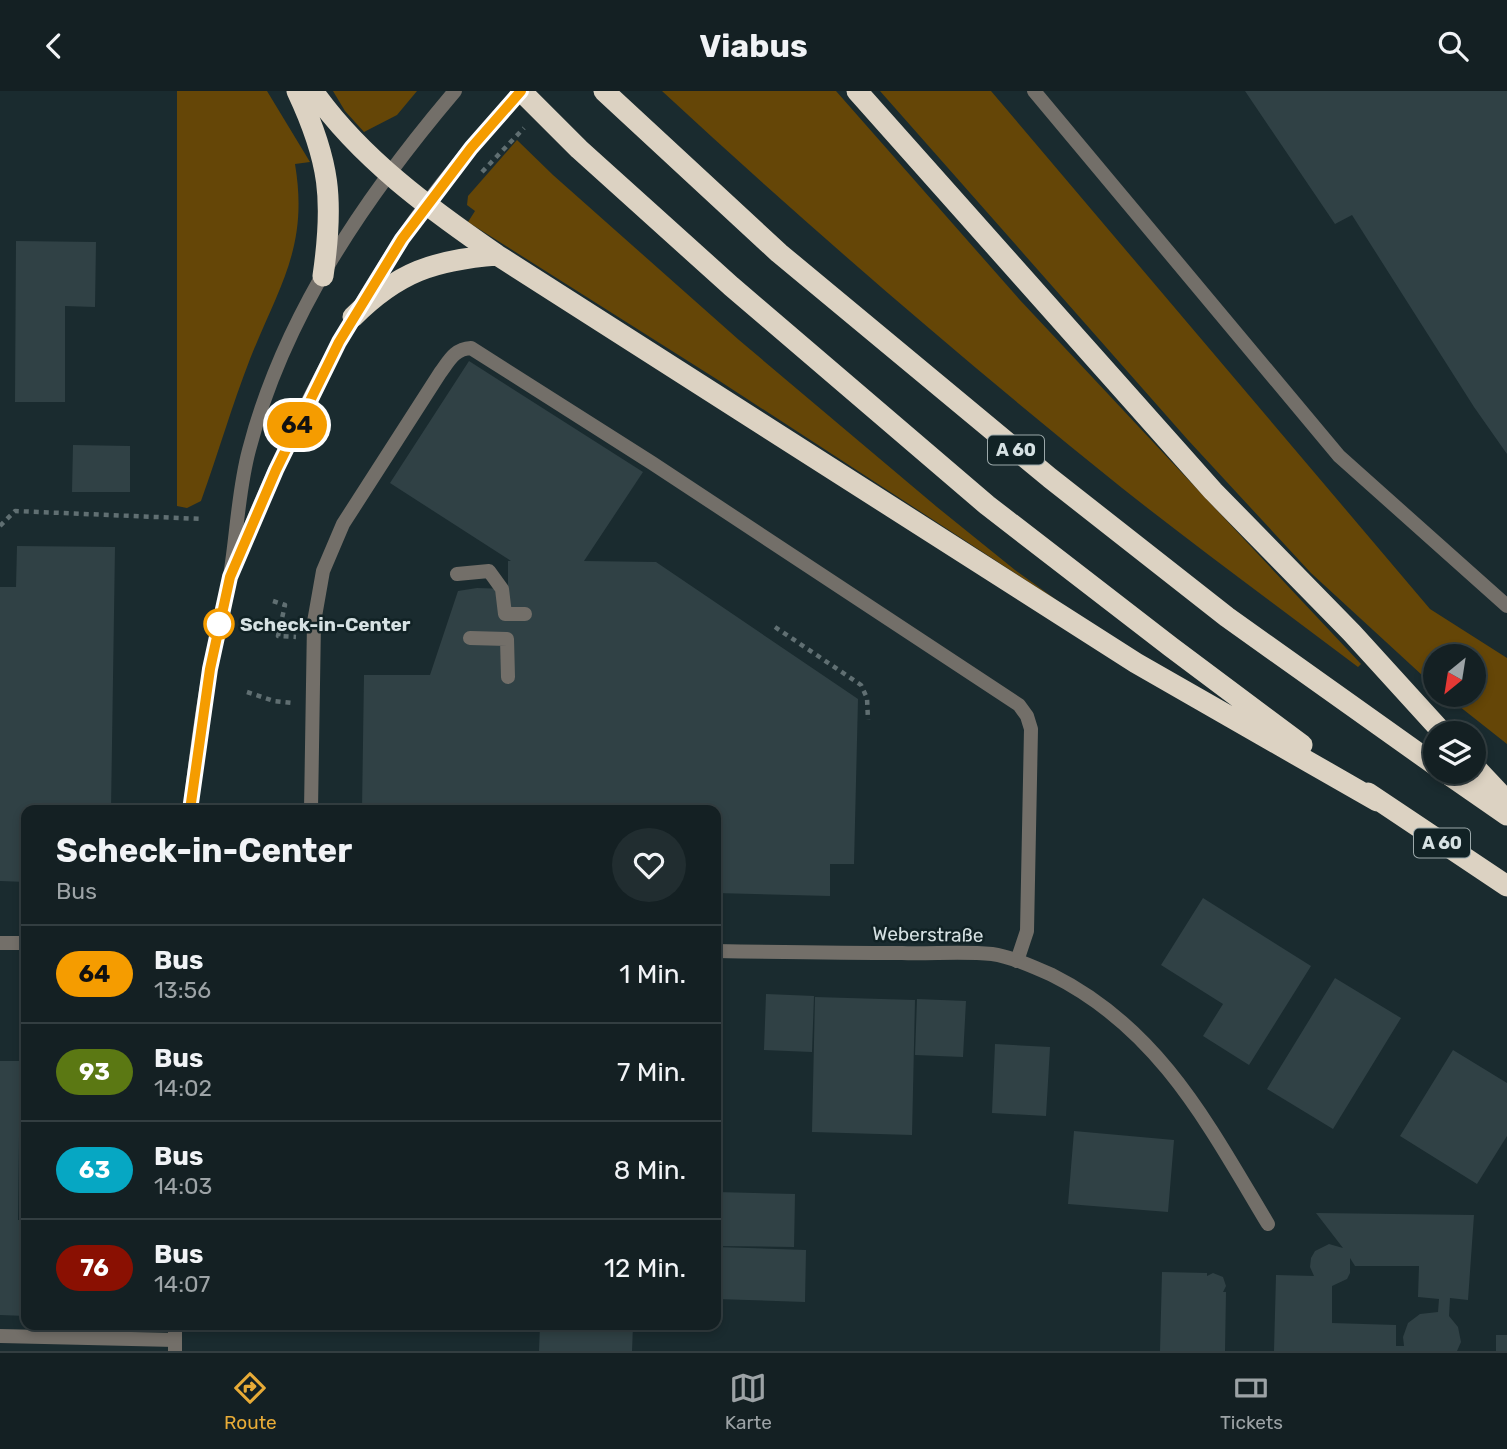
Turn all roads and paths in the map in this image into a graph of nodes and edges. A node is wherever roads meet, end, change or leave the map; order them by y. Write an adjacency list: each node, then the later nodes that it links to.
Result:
1 (297, 91): 13 (highway)
2 (313, 91): 9 (highway)
3 (455, 91): 9 (street)
4 (521, 91): 11 (street); 33 (highway, A 60)
5 (604, 91): 30 (highway, A 60)
6 (857, 91): 29 (highway)
7 (1034, 91): 20 (street)
8 (533, 119): 10 (path)
9 (389, 173): 11 (highway); 13 (street)
10 (479, 174)
11 (426, 204): 12 (highway); 14 (street)
12 (497, 255): 14 (highway); 33 (highway)
13 (323, 276): 18 (street)
14 (353, 317): 18 (street)
15 (203, 519): 16 (path)
16 (0, 526)
17 (457, 574): 21 (street)
18 (230, 577): 35 (street)
19 (273, 601): 23 (path)
20 (1507, 606)
21 (525, 614)
22 (775, 627): 28 (path)
23 (313, 638): 27 (street); 42 (street)
24 (470, 638): 25 (street)
25 (508, 677)
26 (247, 692): 27 (path)
27 (312, 703): 36 (street)
28 (868, 720)
29 (1432, 721)
30 (1423, 756)
31 (1486, 779): 34 (highway)
32 (1462, 784): 37 (highway)
33 (1377, 800): 38 (highway, A 60)
34 (1507, 801)
35 (191, 805)
36 (311, 805)
37 (1507, 815)
38 (1507, 886)
39 (0, 943): 40 (street)
40 (21, 943)
41 (721, 951): 42 (street, Weberstraße)
42 (1017, 961): 43 (street, Weberstraße)
43 (1268, 1224)
44 (0, 1336): 45 (street)
45 (175, 1346)

